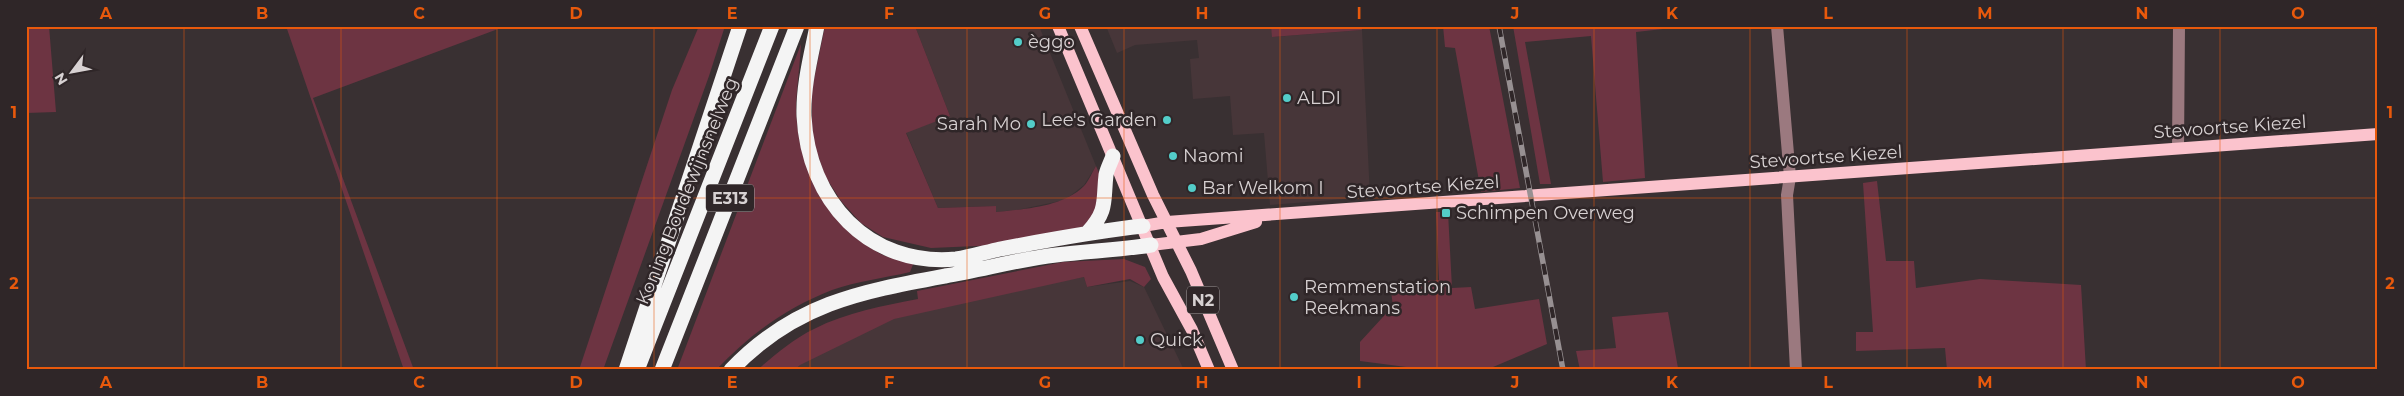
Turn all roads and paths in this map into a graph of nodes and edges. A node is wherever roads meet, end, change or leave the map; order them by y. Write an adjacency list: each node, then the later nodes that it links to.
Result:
1 (740, 26): 19 (highway)
2 (772, 26): 20 (highway, Koning Boudewijnsnelweg / E313)
3 (797, 26): 21 (highway, E313)
4 (817, 26): 16 (highway)
5 (1058, 26): 11 (main road, N2)
6 (1080, 26): 14 (main road, N2)
7 (1777, 26): 12 (street)
8 (2179, 26): 10 (street)
9 (2378, 134): 10 (main road, Stevoortse Kiezel)
10 (2178, 148): 12 (main road, Stevoortse Kiezel)
11 (1113, 156): 15 (main road, N2); 16 (highway)
12 (1790, 177): 13 (main road, Stevoortse Kiezel); 25 (street)
13 (1278, 215): 14 (main road, Stevoortse Kiezel); 17 (main road, Stevoortse Kiezel)
14 (1167, 222): 15 (main road, Stevoortse Kiezel); 17 (main road, N2)
15 (1143, 226): 16 (highway); 18 (main road, N2)
16 (1088, 232)
17 (1178, 242): 18 (main road, Stevoortse Kiezel); 24 (main road, N2)
18 (1150, 245): 22 (highway); 23 (main road, N2)
19 (626, 370)
20 (637, 370)
21 (662, 370)
22 (731, 370)
23 (1209, 370)
24 (1233, 370)
25 (1796, 370)

